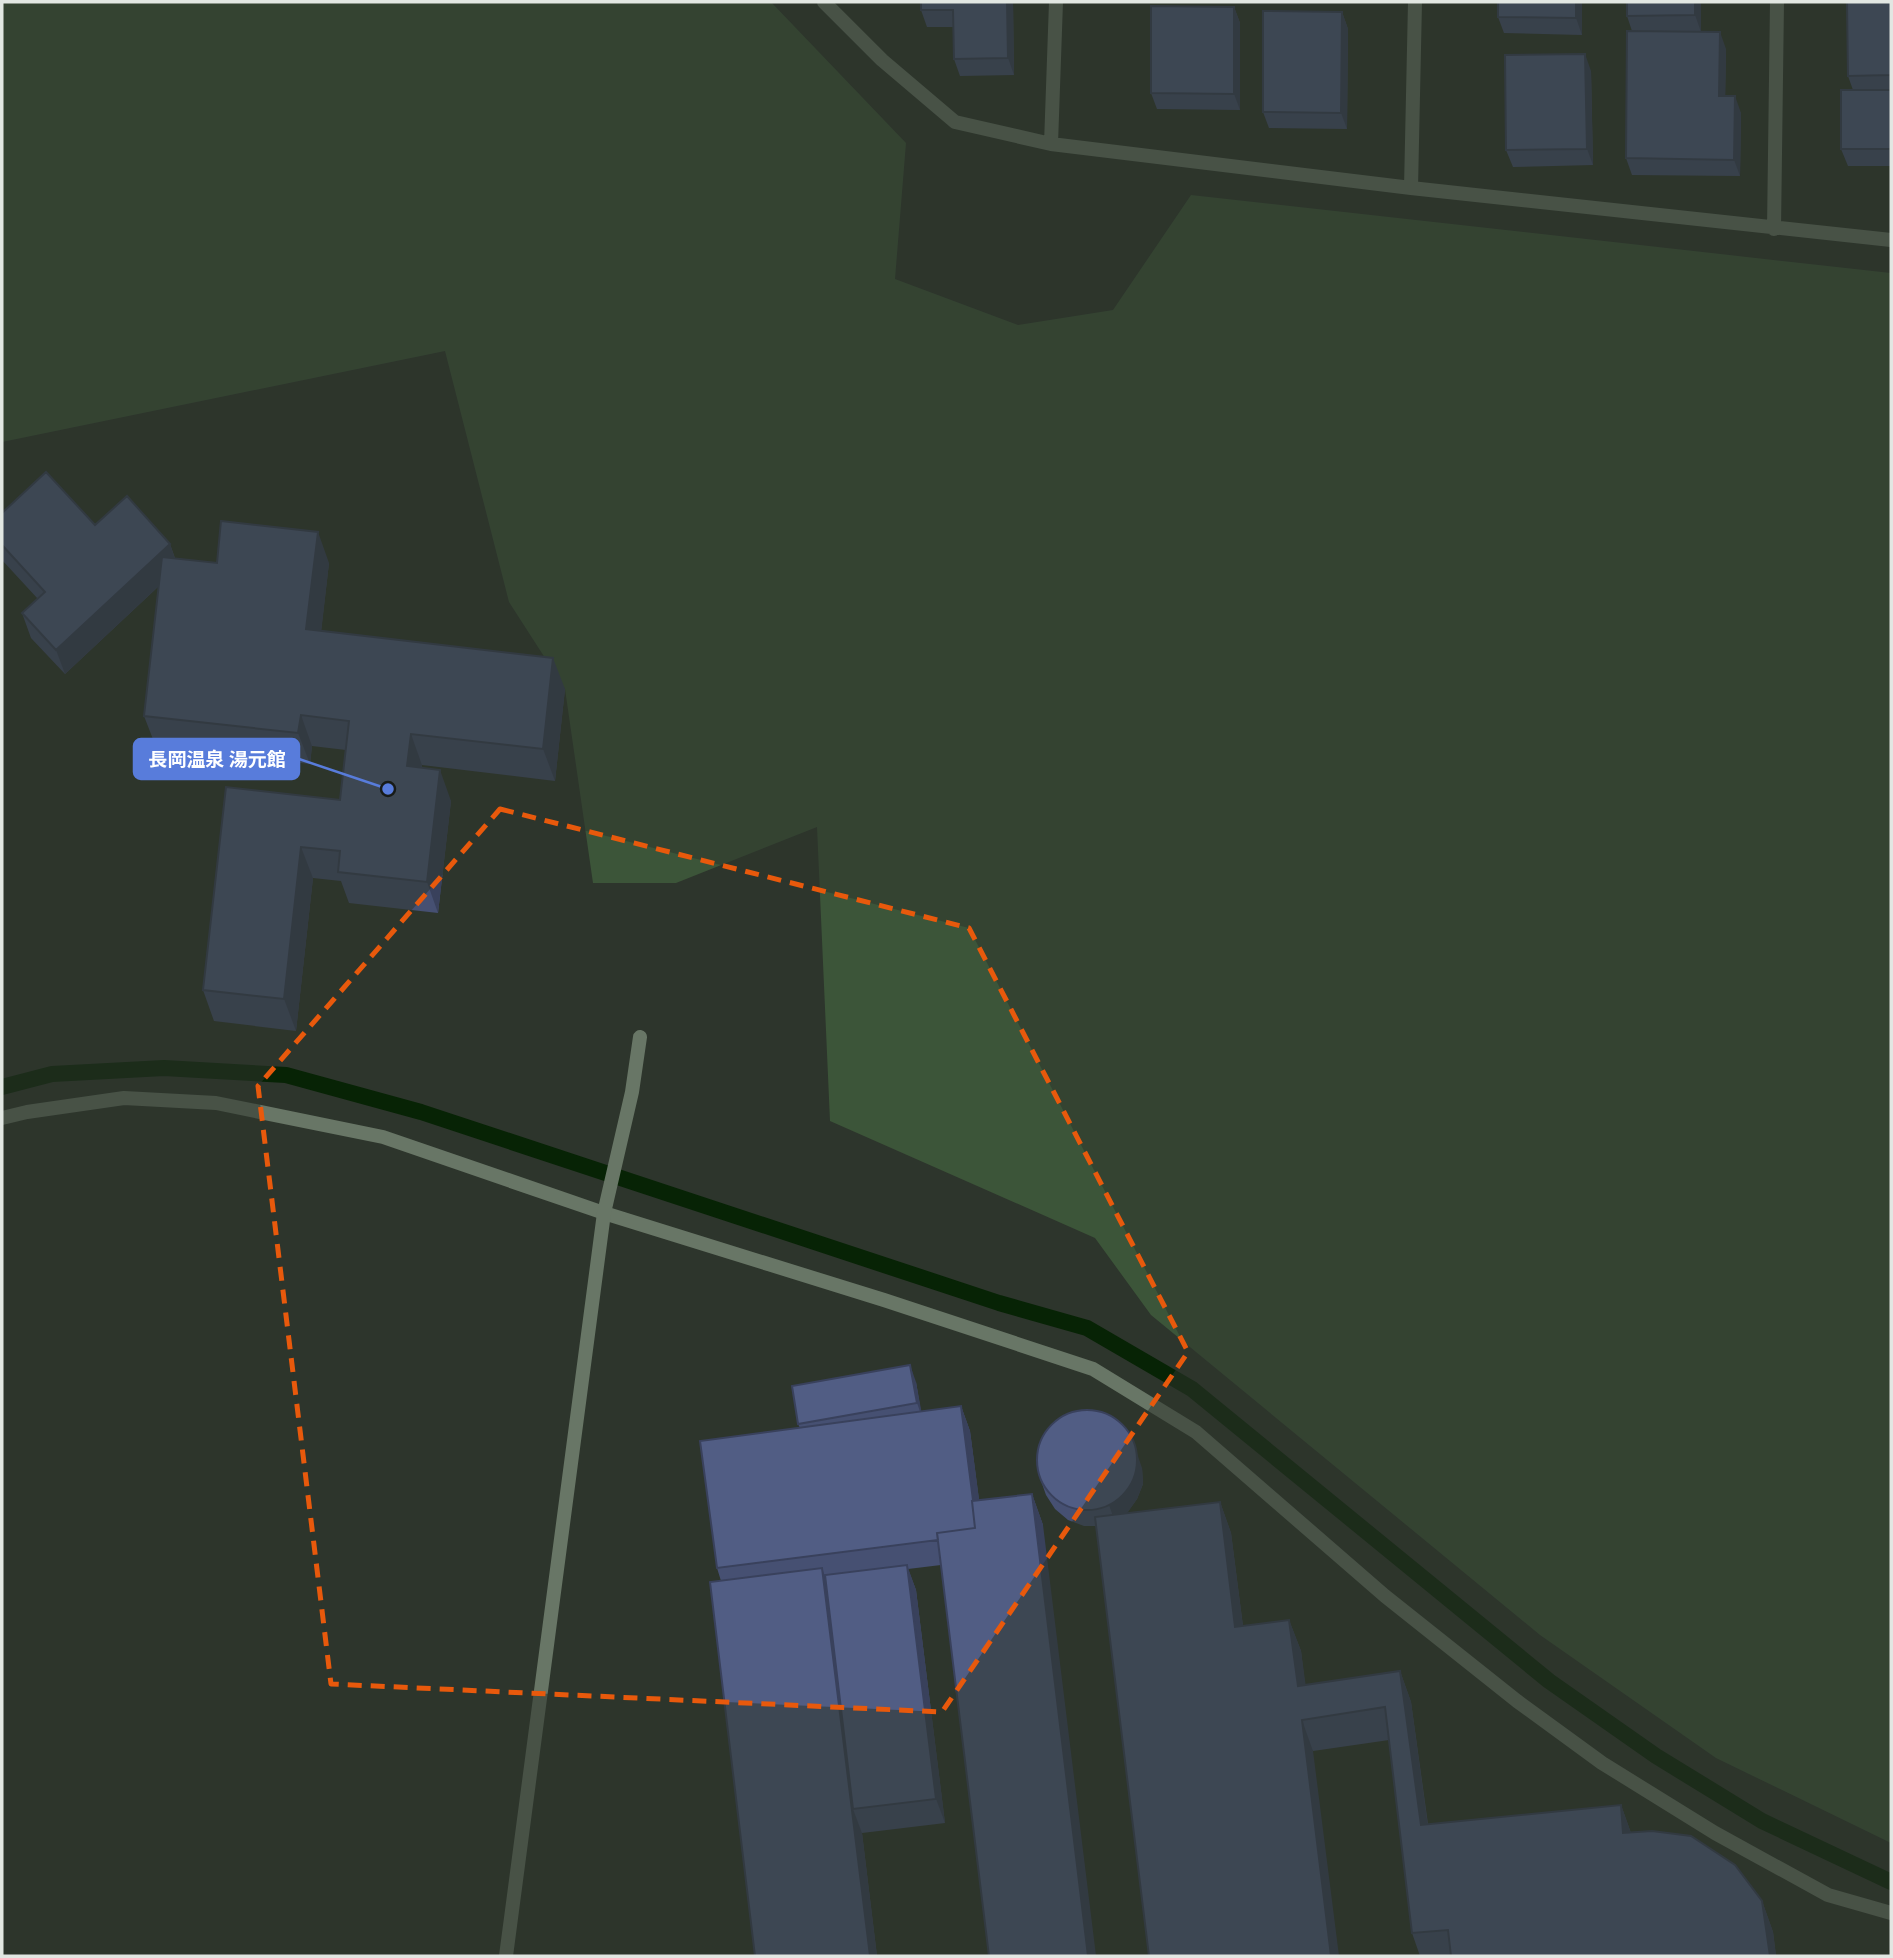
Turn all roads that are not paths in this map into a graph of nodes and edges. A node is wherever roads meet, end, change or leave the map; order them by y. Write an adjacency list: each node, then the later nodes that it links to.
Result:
1 (824, 2): 5 (street)
2 (1056, 2): 5 (street)
3 (1415, 2): 6 (street)
4 (1777, 2): 7 (street)
5 (1051, 144): 6 (street)
6 (1410, 188): 7 (street)
7 (1774, 229): 8 (street)
8 (1891, 240)
9 (640, 1037): 11 (street)
10 (2, 1118): 11 (street)
11 (604, 1213): 12 (street); 13 (street)
12 (1891, 1913)
13 (506, 1956)

